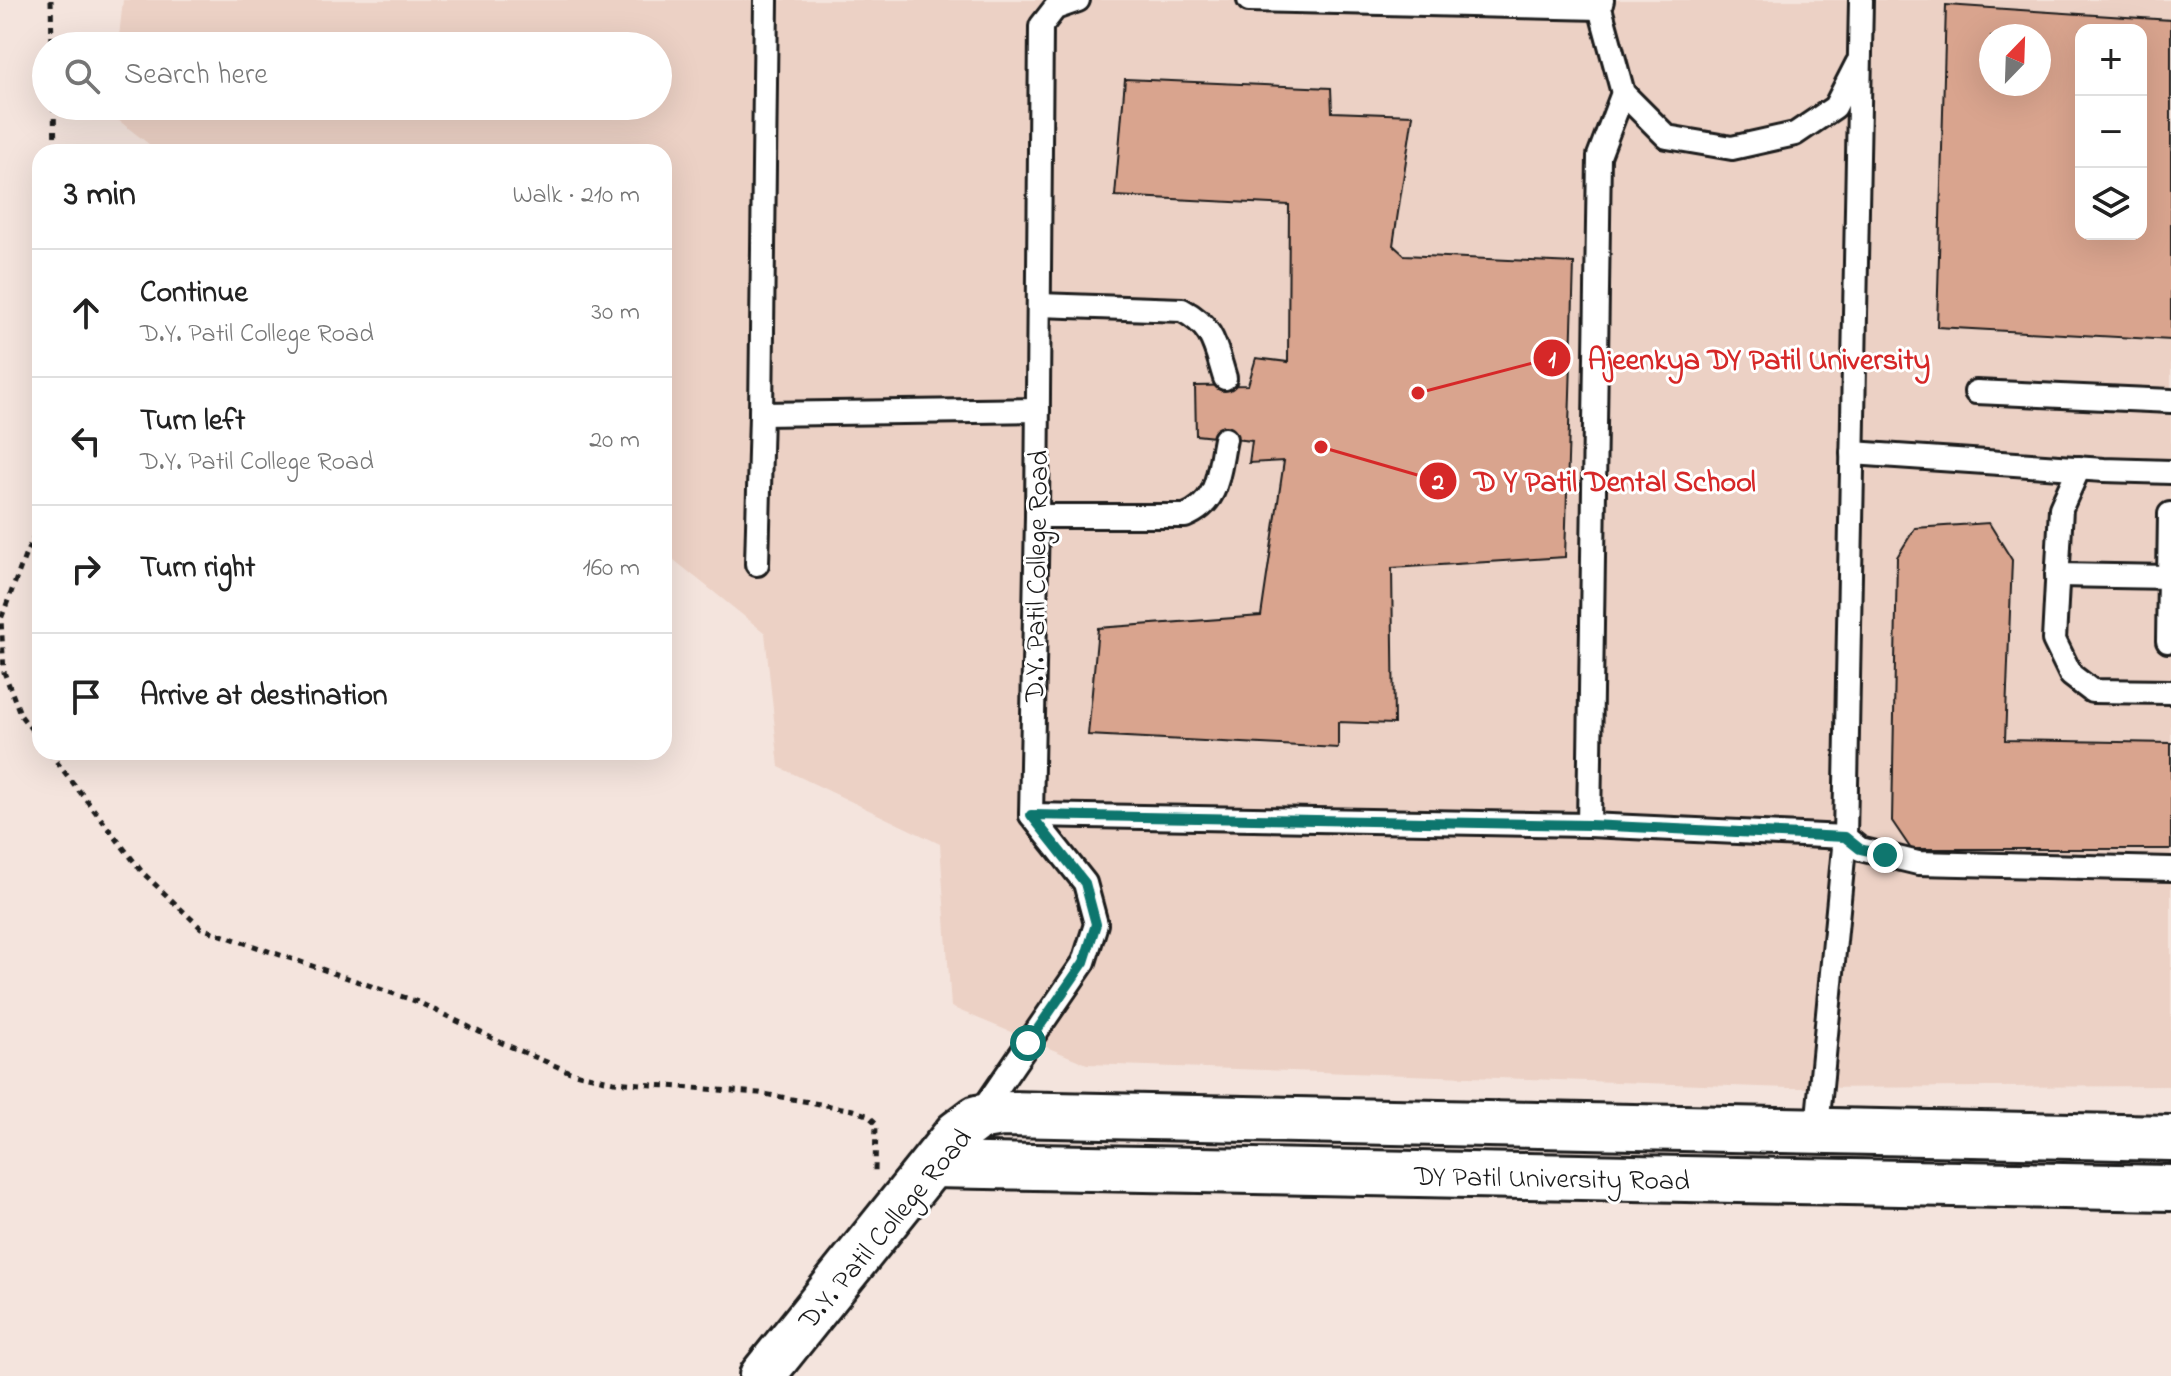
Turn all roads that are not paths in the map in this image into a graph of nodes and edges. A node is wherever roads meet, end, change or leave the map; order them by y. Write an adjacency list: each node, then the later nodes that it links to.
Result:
1 (766, 0): 13 (lane)
2 (1078, 0): 8 (lane, D.Y. Patil College Road)
3 (1249, 0): 5 (lane)
4 (1861, 0): 6 (lane)
5 (1601, 4): 7 (lane)
6 (1860, 60): 7 (lane); 15 (lane)
7 (1623, 93): 26 (lane)
8 (1039, 305): 9 (lane); 12 (lane, D.Y. Patil College Road)
9 (1225, 378)
10 (1976, 392): 11 (lane)
11 (2171, 401)
12 (1038, 410): 13 (lane); 19 (lane, D.Y. Patil College Road)
13 (761, 414): 20 (lane)
14 (1225, 439): 19 (lane)
15 (1852, 453): 16 (lane); 27 (lane)
16 (2079, 468): 17 (lane); 21 (lane)
17 (2171, 472)
18 (2170, 514): 22 (lane)
19 (1037, 516): 25 (lane, D.Y. Patil College Road)
20 (757, 564)
21 (2057, 575): 22 (lane); 24 (lane)
22 (2170, 577): 23 (lane)
23 (2168, 641)
24 (2171, 692)
25 (1031, 815): 26 (lane); 29 (lane, D.Y. Patil College Road)
26 (1589, 825): 27 (lane)
27 (1845, 837): 28 (lane); 30 (lane)
28 (2171, 869)
29 (977, 1118): 30 (street, DY Patil University Road); 32 (street, D.Y. Patil College Road)
30 (1817, 1128): 31 (street, DY Patil University Road)
31 (2171, 1138)
32 (951, 1166): 33 (street, DY Patil University Road); 34 (street, D.Y. Patil College Road)
33 (2171, 1188)
34 (762, 1376)

